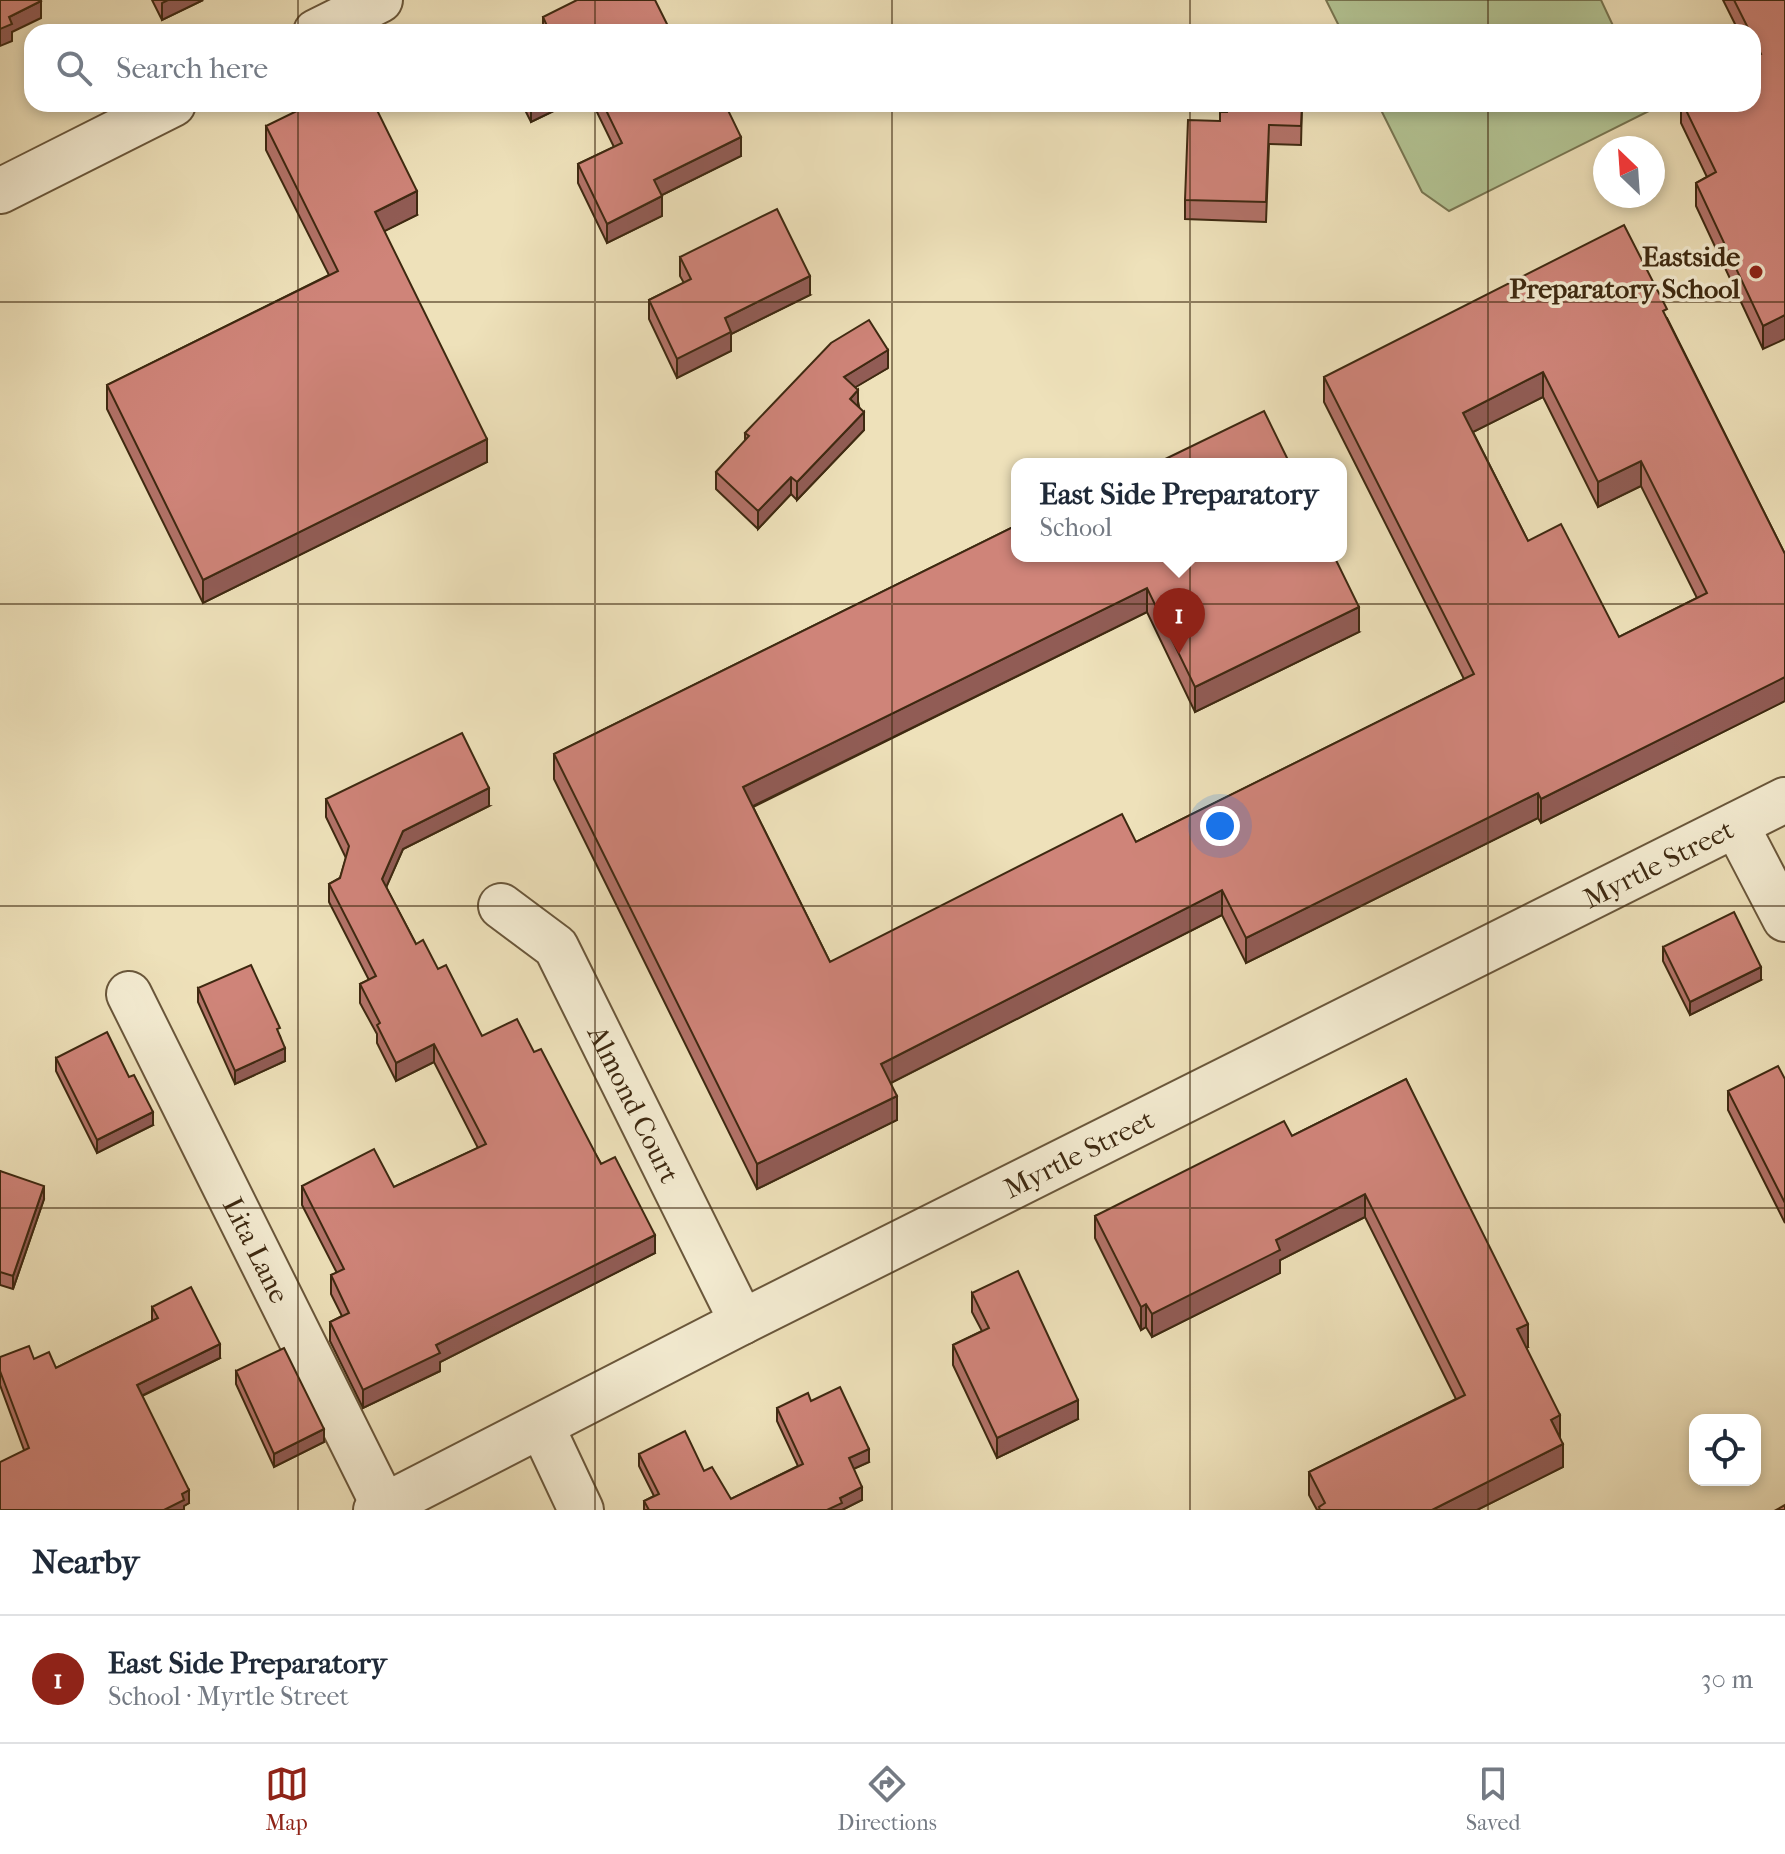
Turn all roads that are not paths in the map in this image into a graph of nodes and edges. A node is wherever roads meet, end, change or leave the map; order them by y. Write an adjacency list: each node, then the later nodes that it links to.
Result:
1 (380, 0): 2 (street)
2 (332, 24)
3 (157, 112): 4 (street)
4 (0, 191)
5 (1785, 800): 6 (street, Myrtle Street)
6 (1736, 825): 8 (street); 10 (street, Myrtle Street)
7 (501, 906): 10 (street, Almond Court)
8 (1785, 919)
9 (129, 994): 12 (street, Lita Lane)
10 (742, 1322): 11 (street, Myrtle Street)
11 (542, 1427): 12 (street, Myrtle Street); 13 (street)
12 (380, 1508)
13 (581, 1510)

